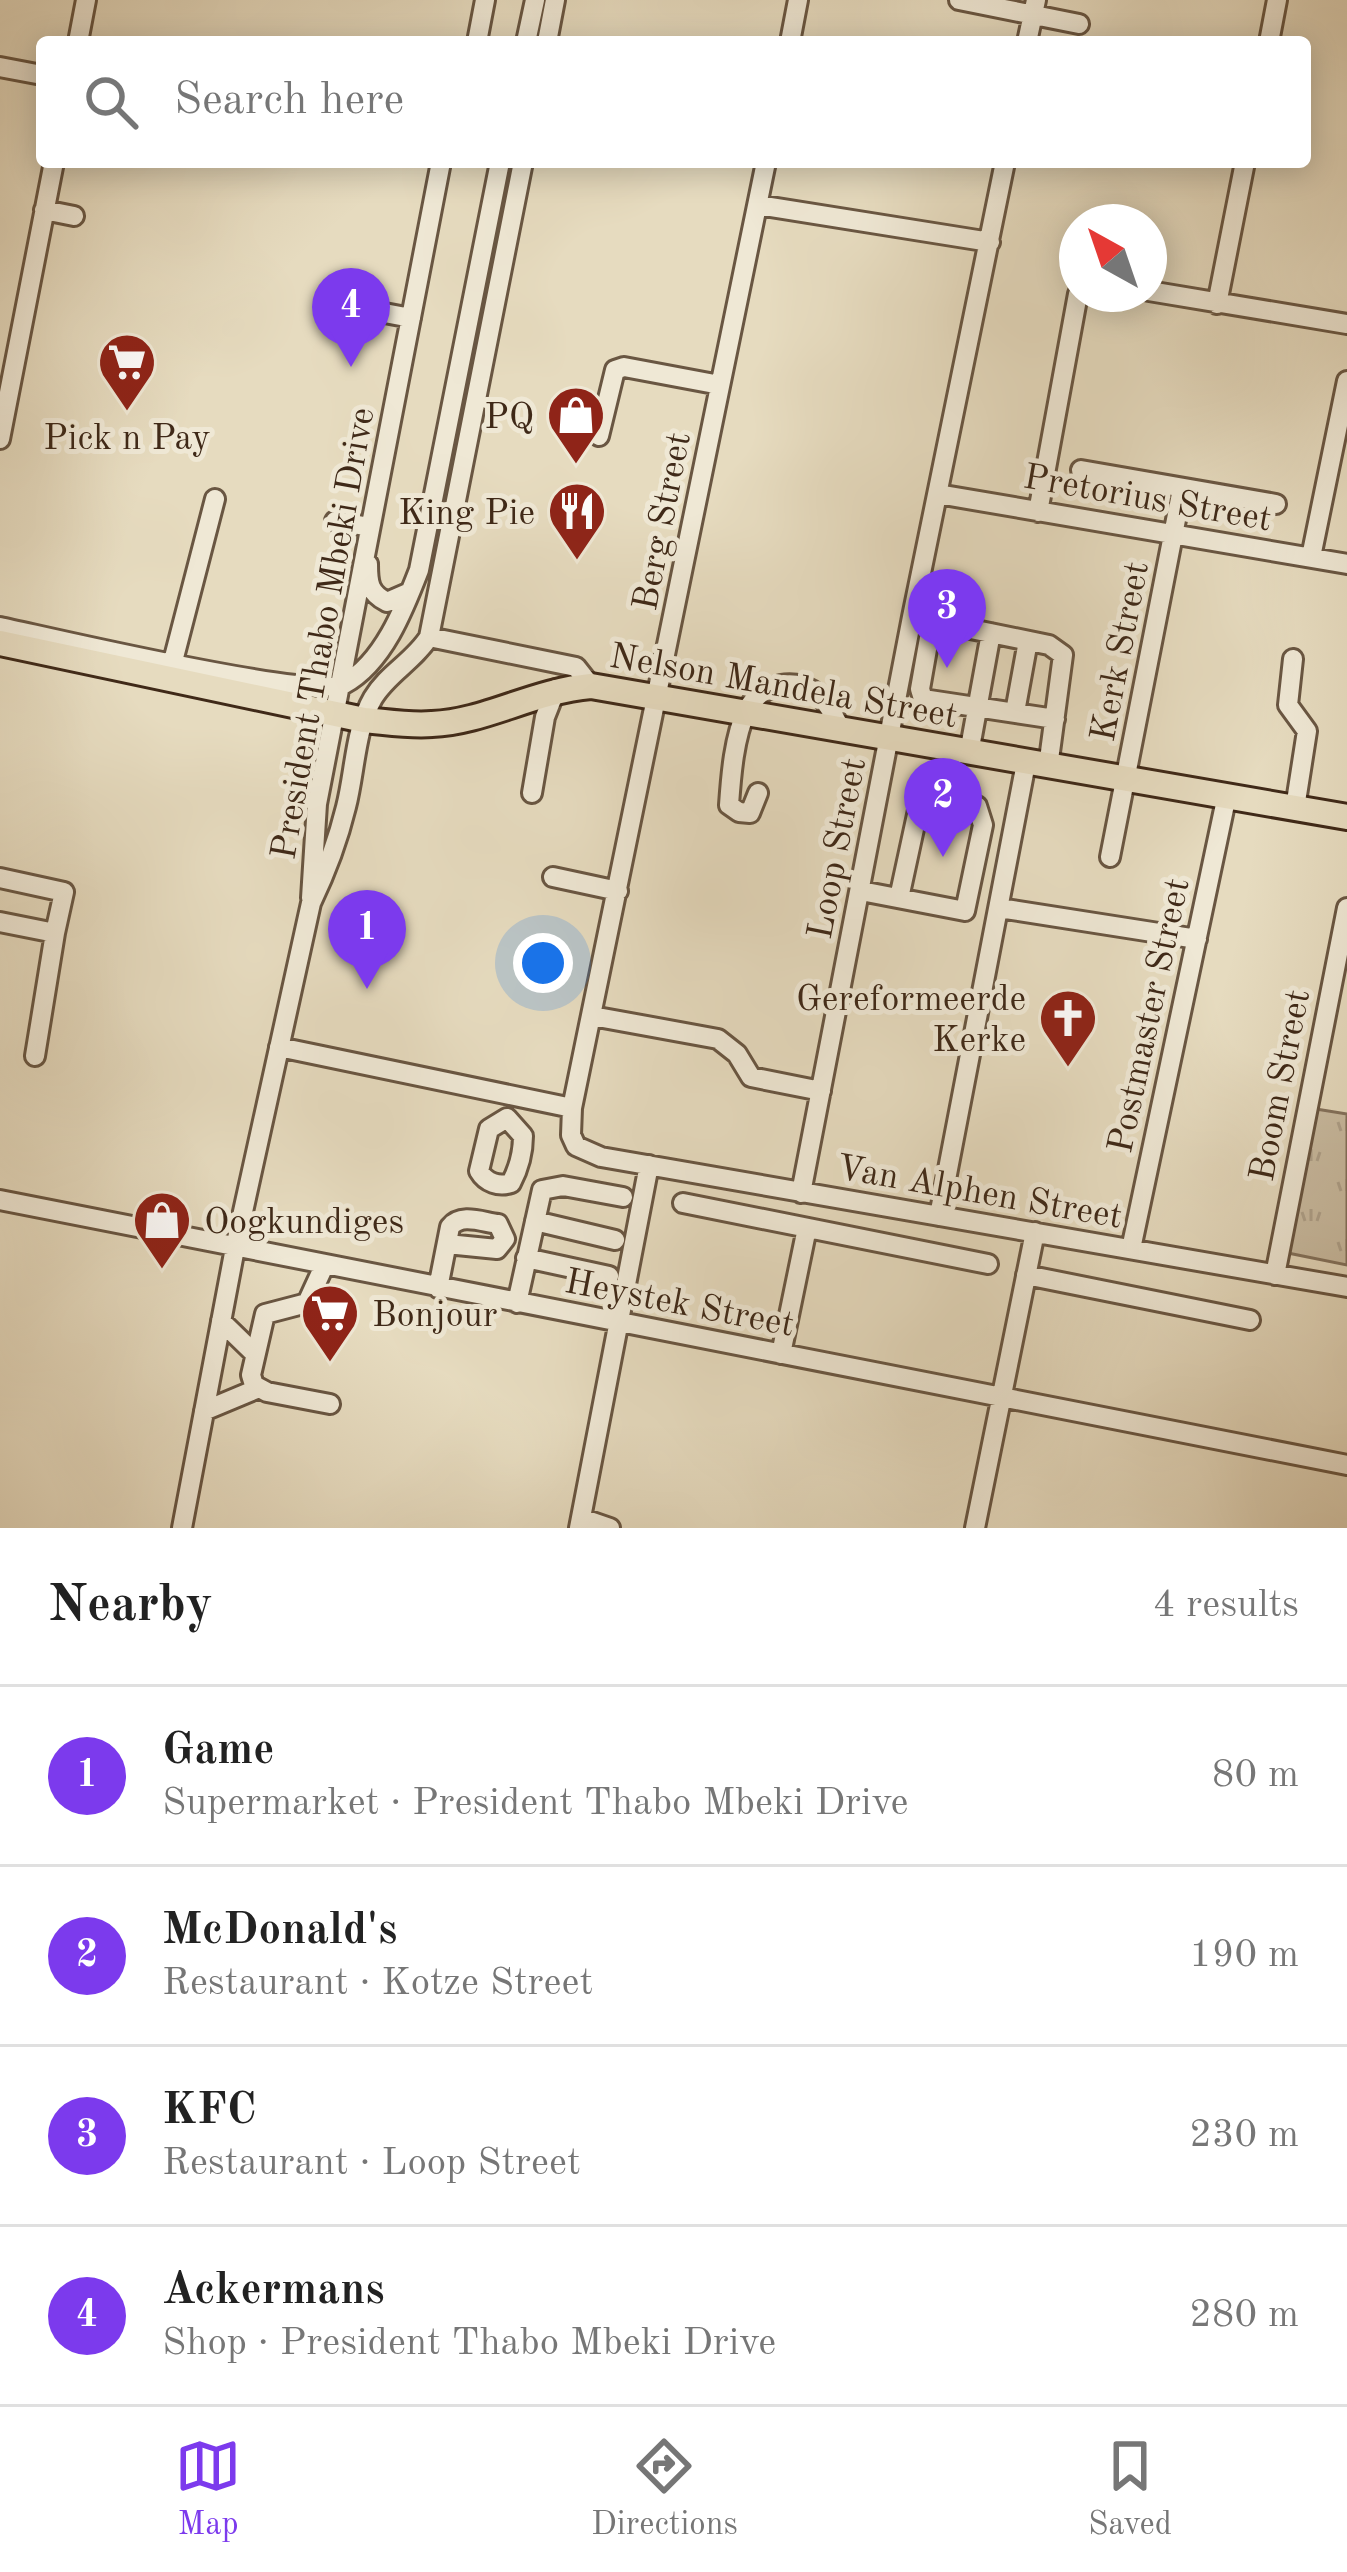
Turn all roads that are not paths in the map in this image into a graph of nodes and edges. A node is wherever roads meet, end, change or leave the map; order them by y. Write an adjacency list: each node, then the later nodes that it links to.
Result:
1 (86, 0): 11 (street)
2 (472, 0): 12 (street)
3 (485, 0): 13 (street)
4 (535, 0): 14 (street)
5 (556, 0): 15 (street)
6 (798, 0): 16 (street)
7 (959, 0): 9 (street)
8 (1277, 0): 18 (street)
9 (1034, 6): 10 (street); 17 (street)
10 (1079, 25)
11 (79, 36)
12 (465, 36)
13 (478, 36)
14 (527, 36)
15 (548, 36)
16 (791, 36)
17 (1028, 36)
18 (1270, 36)
19 (0, 68): 20 (street)
20 (36, 74)
21 (53, 168): 30 (street)
22 (440, 168): 37 (street, President Thabo Mbeki Drive)
23 (452, 168): 55 (street)
24 (497, 168): 55 (street)
25 (522, 168): 59 (street)
26 (765, 168): 29 (street, Berg Street)
27 (1004, 168): 32 (street, Loop Street)
28 (1244, 168): 34 (street)
29 (758, 205): 32 (street); 41 (street, Berg Street)
30 (44, 210): 31 (street); 39 (street)
31 (74, 216)
32 (990, 242): 46 (street, Loop Street)
33 (1167, 294): 34 (street)
34 (1217, 304): 38 (street)
35 (374, 311): 37 (street)
36 (1075, 312): 49 (street)
37 (411, 318): 51 (street, President Thabo Mbeki Drive)
38 (1347, 324)
39 (9, 347): 43 (street)
40 (1347, 381): 53 (street)
41 (720, 385): 42 (street); 67 (street, Berg Street)
42 (599, 436)
43 (0, 439)
44 (1081, 470): 45 (street)
45 (1182, 489): 48 (street); 52 (street, Kerk Street)
46 (938, 494): 49 (street, Pretorius Street); 56 (street, Loop Street)
47 (215, 499): 63 (street)
48 (1276, 504)
49 (1038, 512): 52 (street, Pretorius Street)
50 (335, 521): 51 (street)
51 (370, 527): 65 (street, President Thabo Mbeki Drive)
52 (1174, 534): 53 (street, Pretorius Street); 78 (street, Kerk Street)
53 (1311, 557): 54 (street, Pretorius Street)
54 (1347, 564)
55 (410, 592): 65 (street)
56 (922, 620): 58 (street); 68 (street); 75 (street, Loop Street)
57 (0, 627): 63 (street)
58 (991, 633): 60 (street); 68 (street)
59 (429, 637): 64 (street); 73 (street, President Thabo Mbeki Drive)
60 (1028, 640): 70 (street); 72 (street)
61 (0, 643): 63 (main road, Nelson Mandela Street)
62 (1293, 658): 82 (street)
63 (171, 671): 65 (street); 71 (main road, Nelson Mandela Street)
64 (591, 686): 66 (main road, Nelson Mandela Street); 67 (main road, Nelson Mandela Street)
65 (338, 687): 71 (street, President Thabo Mbeki Drive)
66 (556, 689): 73 (main road, Nelson Mandela Street); 79 (street)
67 (659, 697): 69 (main road, Nelson Mandela Street); 87 (street, Berg Street)
68 (979, 706): 70 (street); 76 (street)
69 (746, 712): 74 (main road, Nelson Mandela Street); 74 (street); 80 (street)
70 (1015, 712): 72 (street)
71 (334, 713): 73 (main road, Nelson Mandela Street); 90 (street, President Thabo Mbeki Drive)
72 (1055, 718): 77 (street)
73 (364, 720): 90 (street, President Thabo Mbeki Drive)
74 (841, 730): 75 (main road, Nelson Mandela Street)
75 (890, 739): 76 (main road, Nelson Mandela Street); 88 (street, Loop Street)
76 (969, 753): 77 (main road, Nelson Mandela Street)
77 (1037, 765): 78 (main road, Nelson Mandela Street); 93 (street)
78 (1126, 781): 81 (main road, Nelson Mandela Street); 84 (street, Kerk Street)
79 (532, 793)
80 (758, 793)
81 (1227, 795): 82 (main road, Nelson Mandela Street); 96 (street, Postmaster Street)
82 (1294, 808): 83 (main road, Nelson Mandela Street)
83 (1347, 817)
84 (1110, 857)
85 (553, 877): 87 (street)
86 (0, 878): 95 (street)
87 (618, 891): 98 (street, Berg Street)
88 (861, 891): 89 (street); 101 (street, Loop Street)
89 (899, 898): 92 (street); 92 (street)
90 (311, 903): 99 (street, President Thabo Mbeki Drive)
91 (1347, 908): 97 (street, Boom Street)
92 (964, 911): 93 (street)
93 (998, 912): 96 (street); 110 (street)
94 (0, 922): 95 (street)
95 (55, 933): 100 (street)
96 (1197, 939): 117 (street, Postmaster Street)
97 (1338, 998): 121 (street, Boom Street)
98 (592, 1016): 101 (street); 103 (street, Berg Street)
99 (279, 1047): 102 (street); 116 (street, President Thabo Mbeki Drive)
100 (34, 1057)
101 (821, 1091): 106 (street, Loop Street)
102 (510, 1095): 103 (street); 104 (street)
103 (572, 1108): 105 (street, Van Alphen Street)
104 (507, 1118)
105 (650, 1166): 106 (street, Van Alphen Street); 129 (street)
106 (802, 1193): 110 (street, Van Alphen Street)
107 (623, 1197): 111 (street)
108 (0, 1200): 116 (street, Heystek Street)
109 (683, 1203): 112 (street)
110 (939, 1216): 113 (street, Van Alphen Street)
111 (535, 1221): 114 (street); 118 (street)
112 (807, 1228): 119 (street); 131 (street)
113 (1035, 1232): 117 (street, Van Alphen Street); 122 (street)
114 (615, 1240)
115 (447, 1244): 125 (street)
116 (235, 1248): 120 (street, Heystek Street); 128 (street, President Thabo Mbeki Drive)
117 (1130, 1249): 121 (street, Van Alphen Street)
118 (526, 1258): 123 (street); 126 (street)
119 (988, 1264)
120 (324, 1266): 125 (street, Heystek Street); 130 (street)
121 (1275, 1274): 124 (street, Van Alphen Street)
122 (1026, 1275): 127 (street); 133 (street)
123 (609, 1276)
124 (1347, 1287)
125 (438, 1288): 126 (street, Heystek Street)
126 (517, 1303): 129 (street, Heystek Street)
127 (1250, 1320)
128 (221, 1321): 130 (street); 135 (street, President Thabo Mbeki Drive)
129 (620, 1323): 131 (street, Heystek Street); 137 (street)
130 (255, 1354): 132 (street)
131 (781, 1354): 133 (street, Heystek Street)
132 (259, 1388): 134 (street); 135 (street)
133 (1002, 1396): 136 (street, Heystek Street); 140 (street)
134 (330, 1404)
135 (204, 1412): 138 (street, President Thabo Mbeki Drive)
136 (1347, 1466)
137 (580, 1523): 139 (street)
138 (182, 1528)
139 (610, 1528)
140 (975, 1528)

